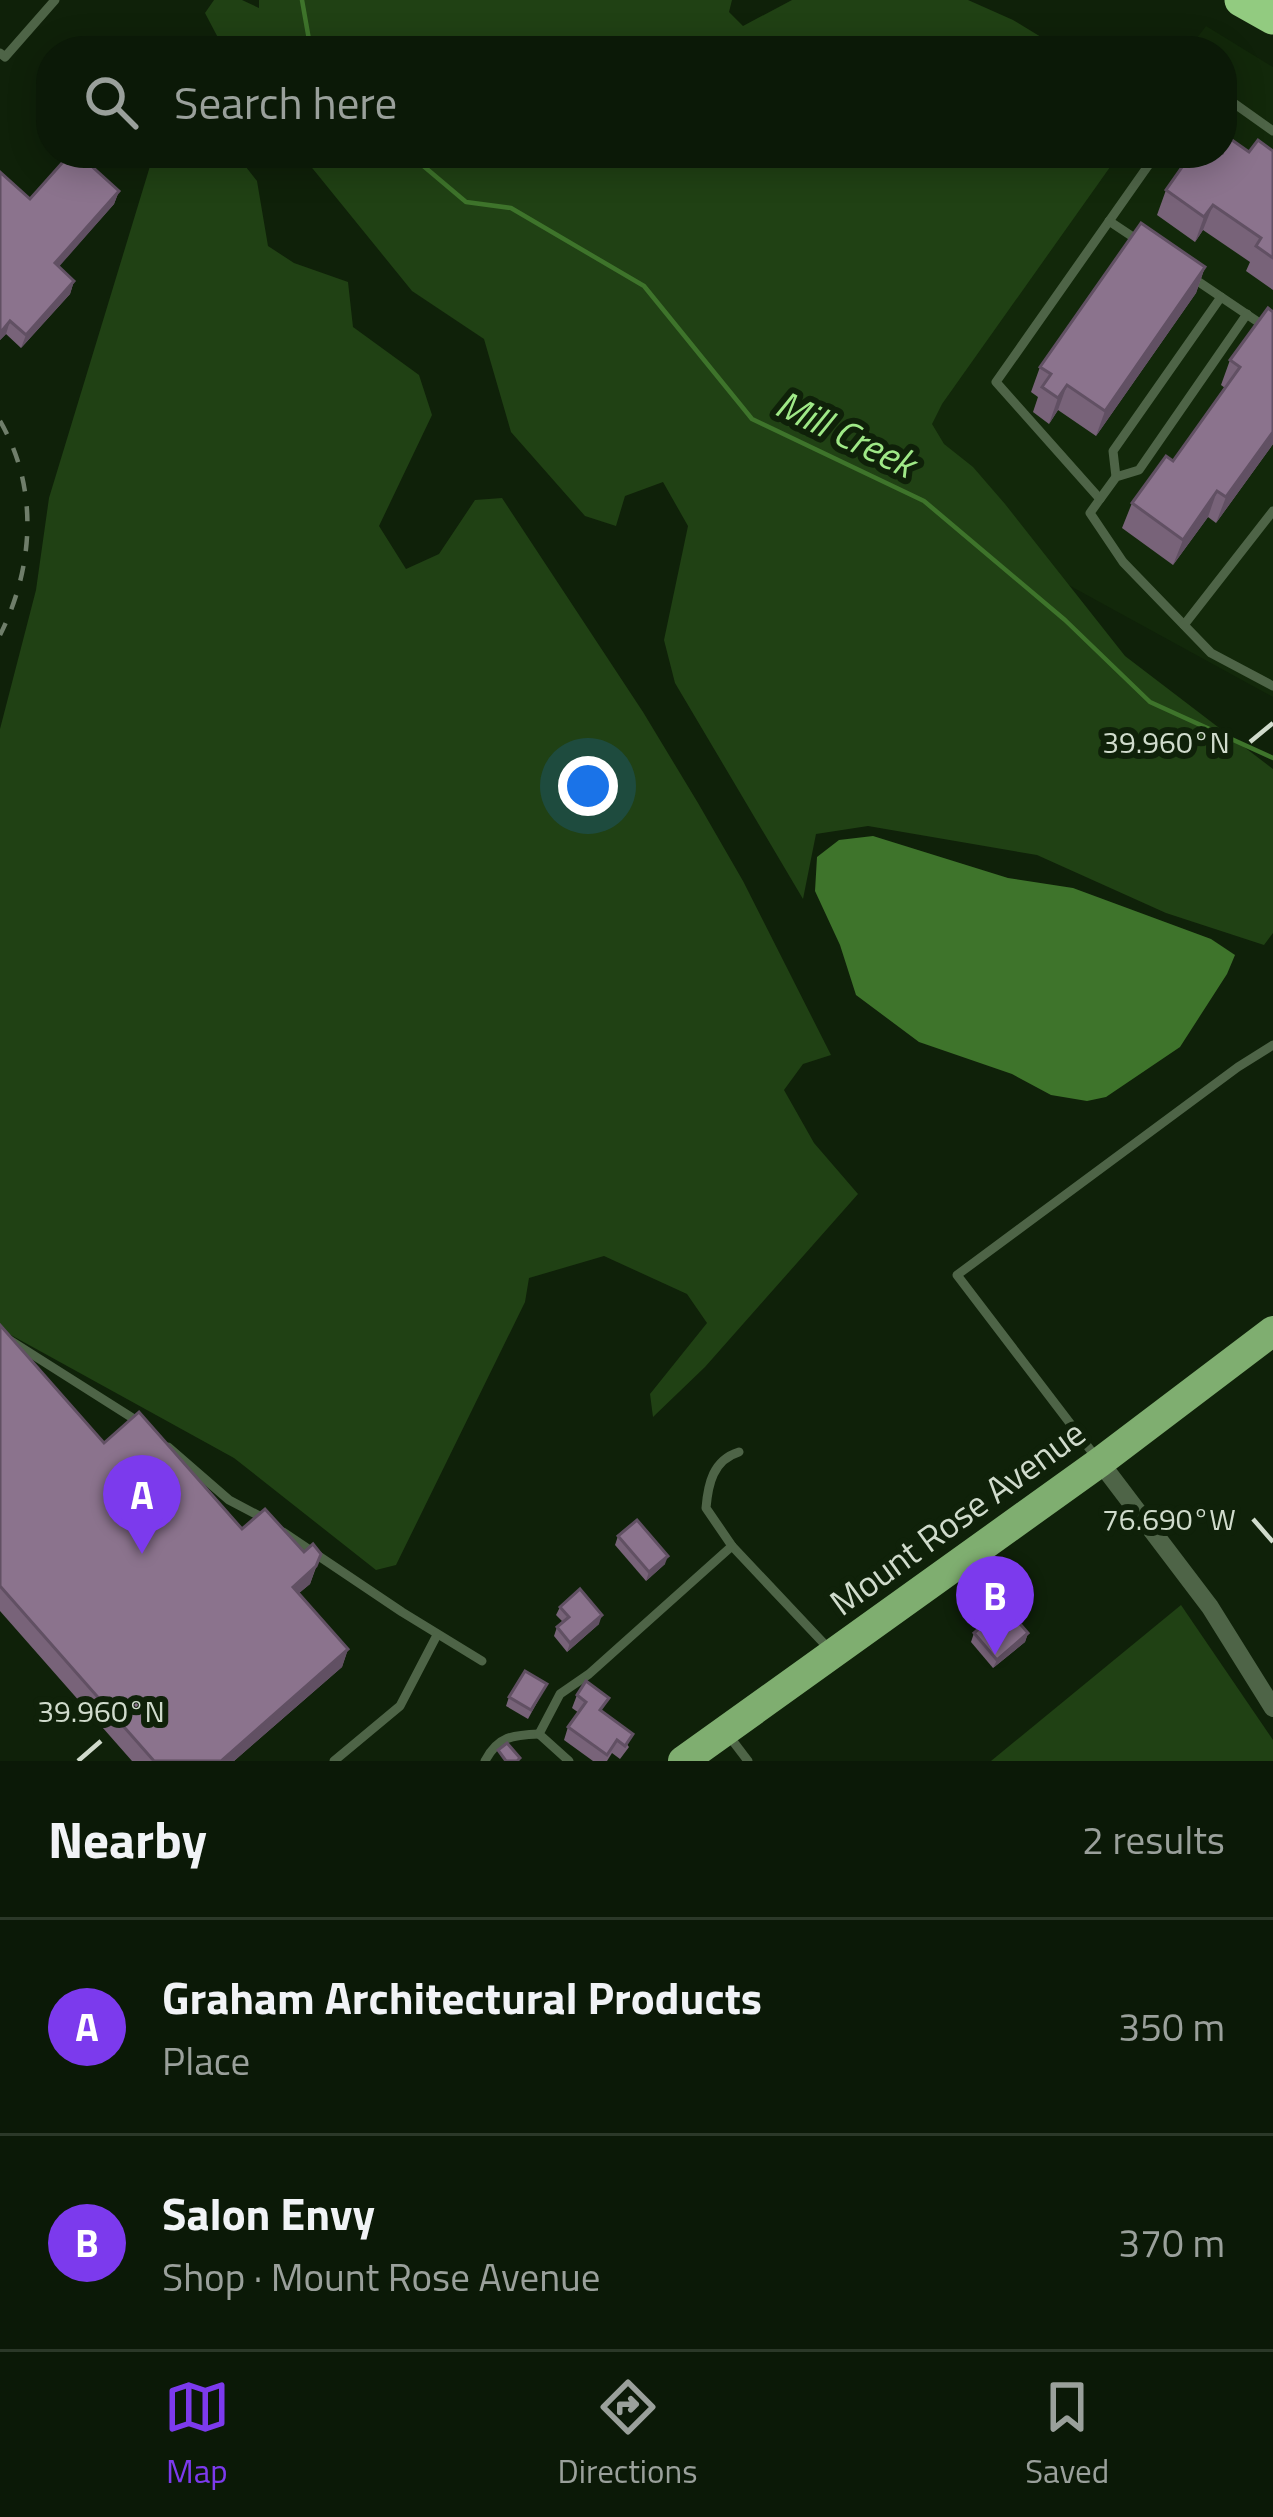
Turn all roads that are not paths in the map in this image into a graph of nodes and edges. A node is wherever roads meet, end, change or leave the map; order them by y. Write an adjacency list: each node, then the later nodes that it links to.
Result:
1 (55, 0): 4 (lane)
2 (1241, 0): 3 (highway)
3 (1273, 18)
4 (0, 53)
5 (1237, 105): 6 (lane)
6 (1273, 131)
7 (1146, 168): 8 (lane)
8 (1109, 221): 9 (lane); 15 (lane)
9 (1146, 246)
10 (1184, 271): 11 (lane)
11 (1221, 296): 12 (lane); 14 (lane)
12 (1247, 314): 13 (lane); 14 (lane)
13 (1273, 332)
14 (1116, 477): 15 (lane)
15 (1100, 499): 17 (lane)
16 (1273, 511): 17 (lane)
17 (1184, 625): 18 (lane)
18 (1273, 686)
19 (1273, 1046): 25 (lane)
20 (1273, 1331): 25 (main road, Mount Rose Avenue)
21 (0, 1334): 22 (lane)
22 (149, 1430)
23 (165, 1444): 27 (lane)
24 (739, 1452): 26 (lane)
25 (1100, 1462): 28 (main road, Mount Rose Avenue); 30 (street)
26 (732, 1546): 28 (lane); 32 (lane)
27 (437, 1635): 29 (lane); 33 (lane)
28 (835, 1655): 31 (main road, Mount Rose Avenue)
29 (482, 1661)
30 (1273, 1708)
31 (725, 1732): 36 (main road, Mount Rose Avenue); 37 (lane)
32 (539, 1734): 34 (lane); 35 (lane)
33 (334, 1761)
34 (485, 1761)
35 (569, 1761)
36 (683, 1761)
37 (748, 1761)

